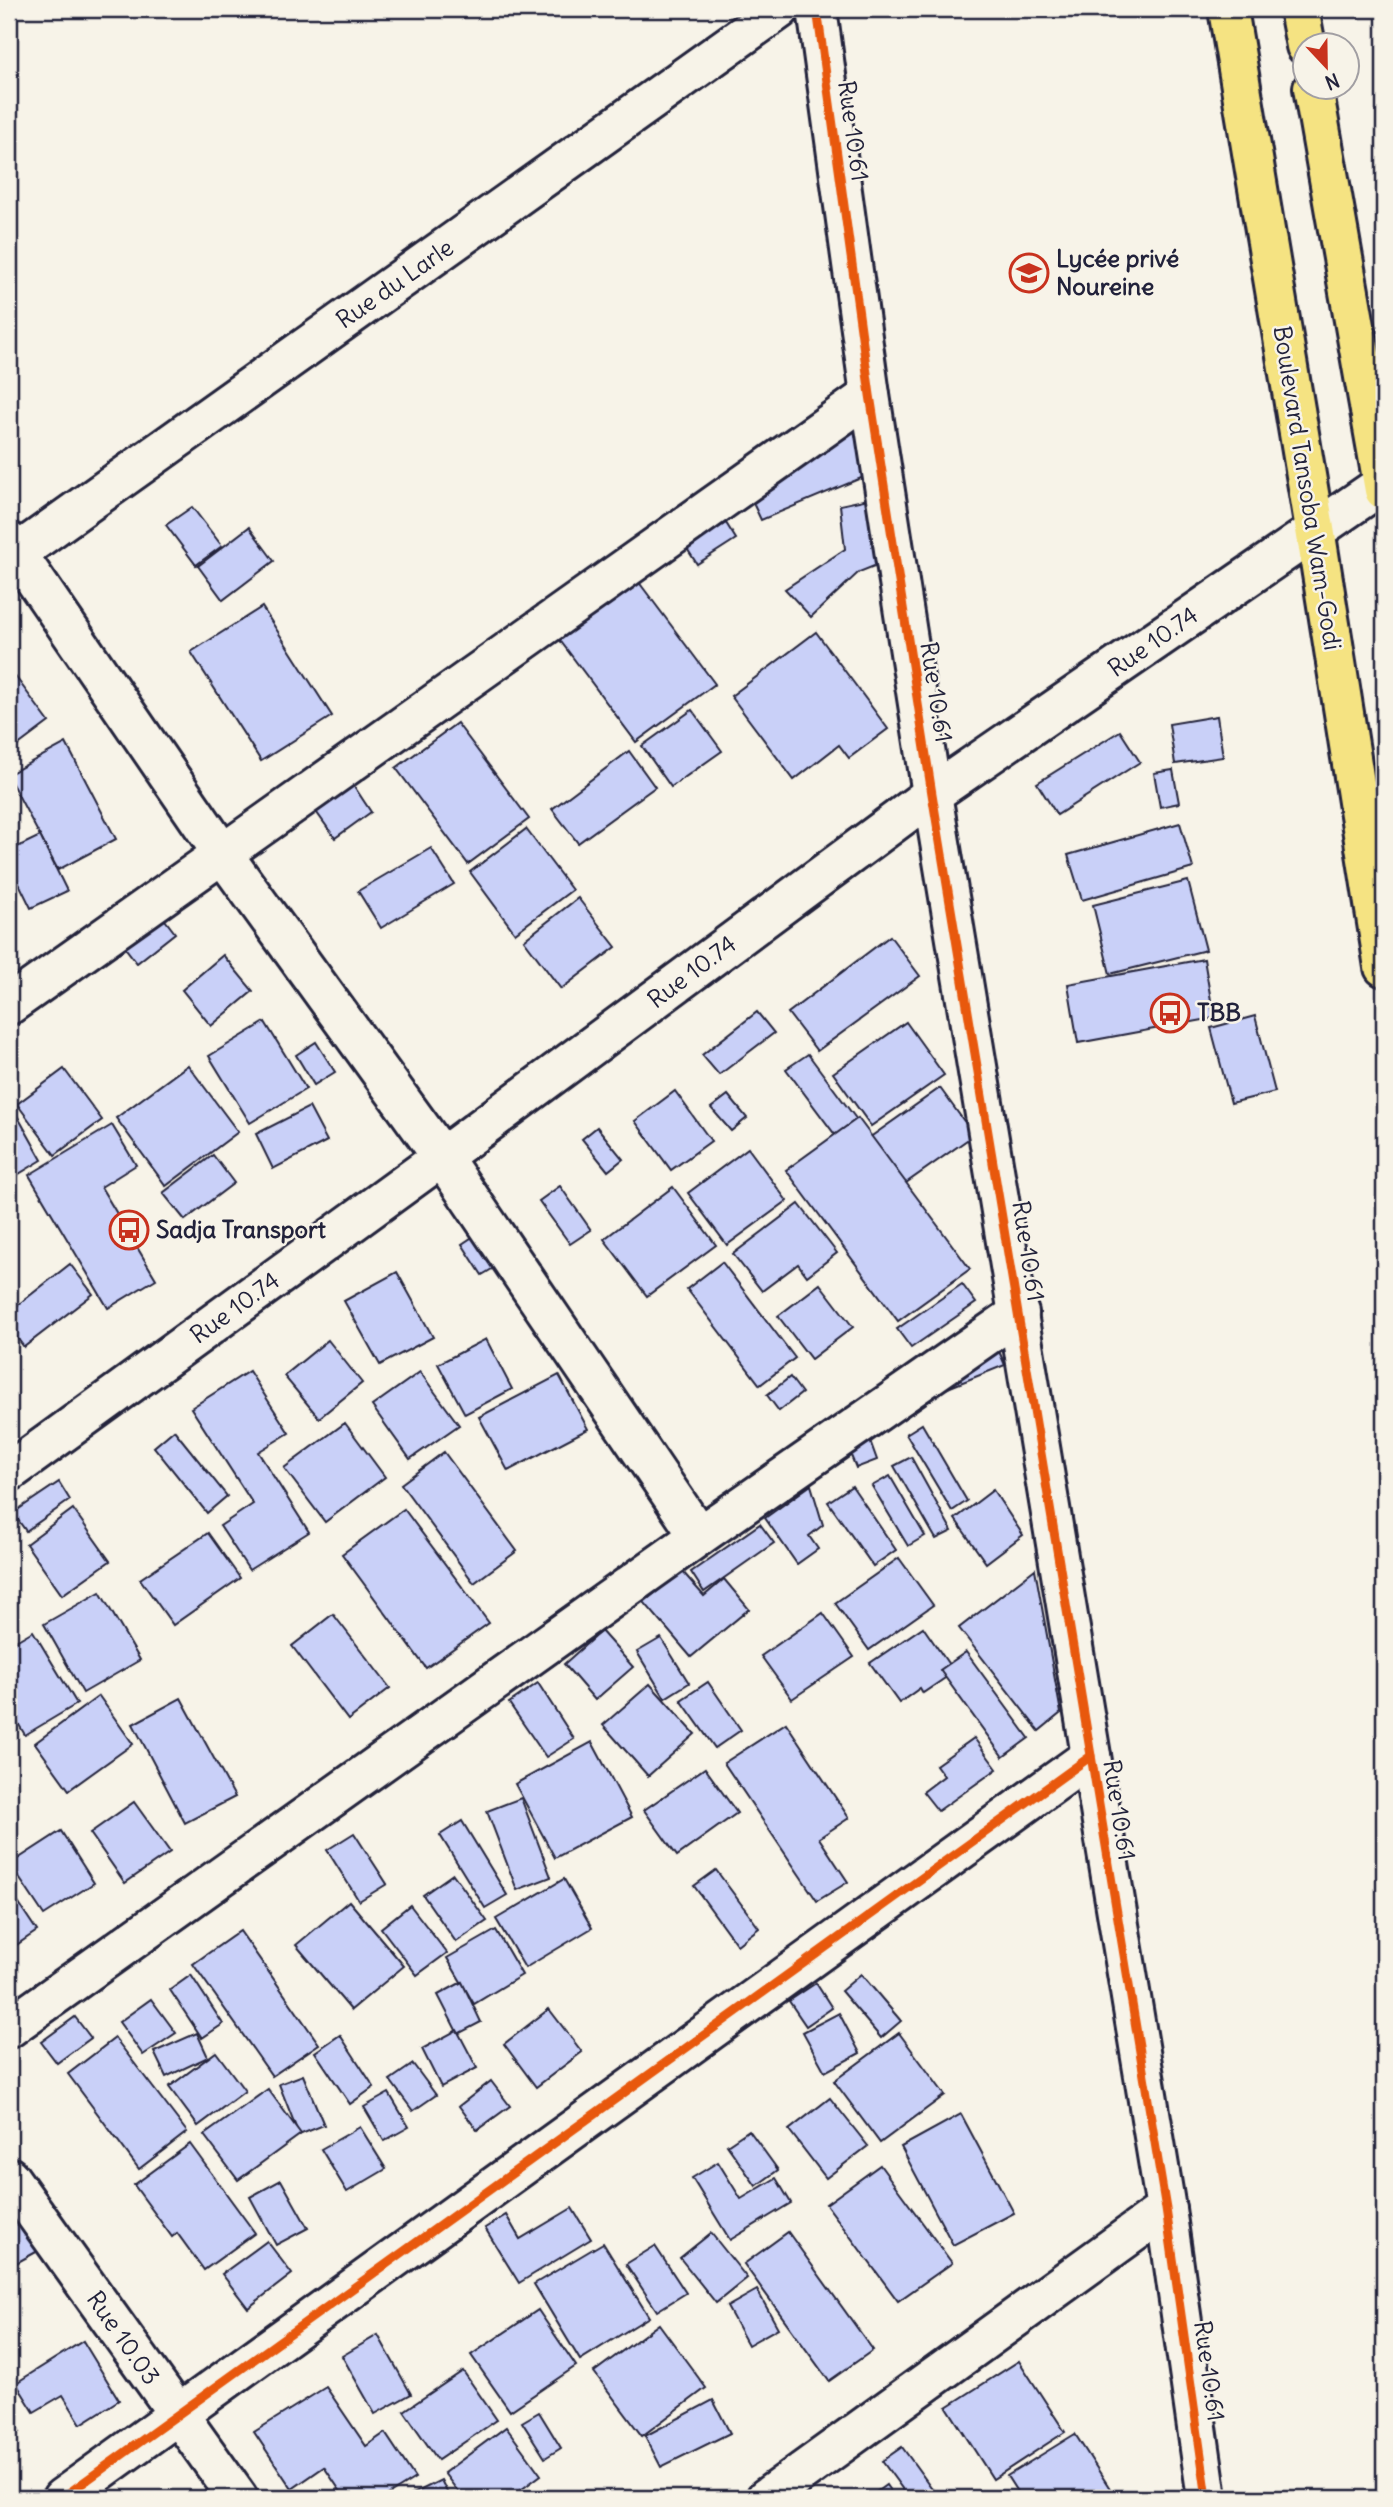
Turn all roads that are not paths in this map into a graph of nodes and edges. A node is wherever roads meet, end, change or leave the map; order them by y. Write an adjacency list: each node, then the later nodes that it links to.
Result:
1 (780, 9): 11 (street, Rue du Larle)
2 (817, 9): 7 (street, Rue 10.61)
3 (1228, 9): 10 (main road, Boulevard Tansoba Wam-Godi)
4 (1299, 9): 5 (main road)
5 (1303, 32)
6 (1316, 102): 8 (main road)
7 (870, 395): 12 (street, Rue 10.61); 13 (street)
8 (1384, 483): 9 (main road); 10 (street, Rue 10.74)
9 (1384, 490)
10 (1315, 529): 12 (street, Rue 10.74); 14 (main road, Boulevard Tansoba Wam-Godi)
11 (11, 551): 13 (street)
12 (932, 794): 16 (street, Rue 10.74); 17 (street, Rue 10.61)
13 (222, 853): 15 (street); 16 (street)
14 (1384, 967)
15 (9, 1005)
16 (442, 1157): 18 (street, Rue 10.74); 19 (street)
17 (1019, 1313): 19 (street); 20 (street, Rue 10.61)
18 (9, 1472)
19 (699, 1536): 21 (street)
20 (1091, 1756): 23 (street, Rue 10.61); 24 (street)
21 (9, 2028)
22 (9, 2177): 24 (street, Rue 10.03)
23 (1166, 2209): 27 (street); 28 (street, Rue 10.61)
24 (178, 2415): 25 (street); 26 (street, Rue 10.03)
25 (62, 2498)
26 (238, 2498)
27 (766, 2498)
28 (1207, 2498)

